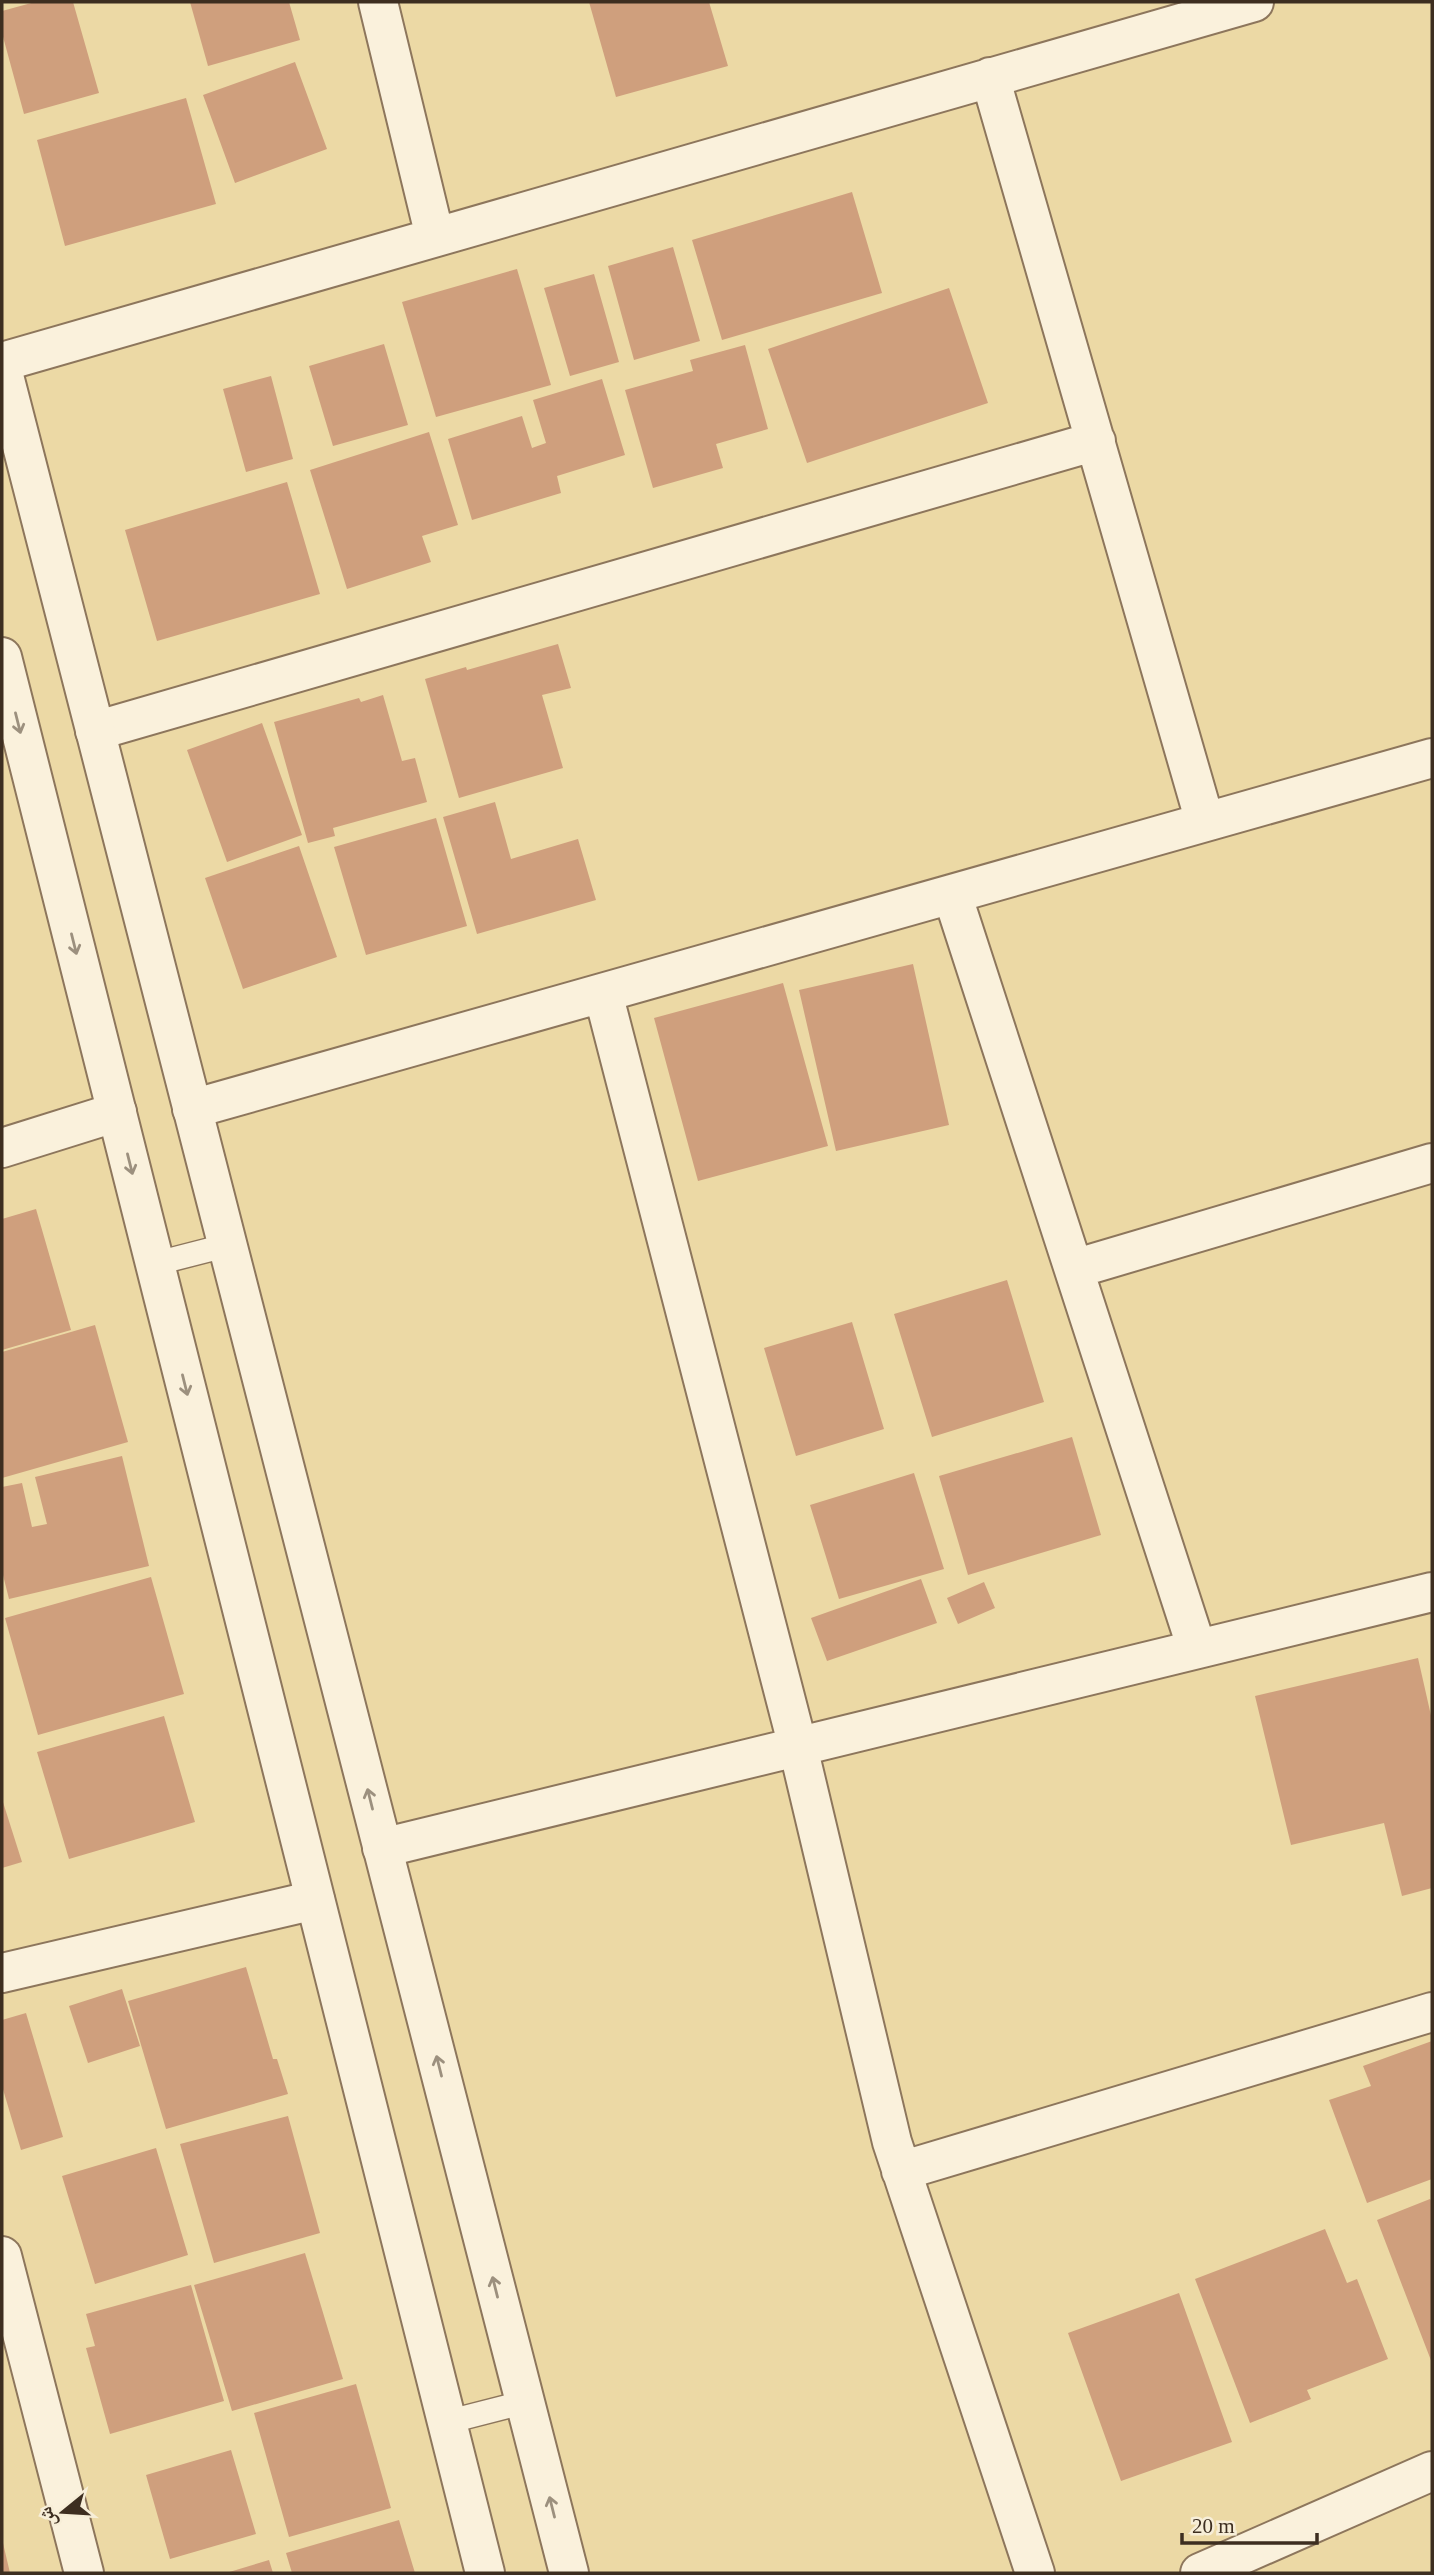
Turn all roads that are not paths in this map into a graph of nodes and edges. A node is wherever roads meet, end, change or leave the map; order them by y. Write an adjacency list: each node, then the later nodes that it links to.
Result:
1 (378, 2): 5 (street)
2 (1254, 2): 3 (street)
3 (1214, 7): 4 (street)
4 (990, 77): 5 (street); 8 (street)
5 (435, 237): 6 (street)
6 (2, 362)
7 (2, 368): 10 (street)
8 (1096, 441): 10 (street); 12 (street)
9 (2, 657): 16 (street, one-way to 16)
10 (95, 731): 15 (street)
11 (1432, 758): 12 (street)
12 (1205, 822): 13 (street)
13 (952, 894): 14 (street); 21 (street)
14 (603, 993): 15 (street); 24 (street)
15 (192, 1109): 19 (street)
16 (117, 1112): 17 (street); 20 (street, one-way to 20)
17 (2, 1148)
18 (1432, 1163): 21 (street)
19 (228, 1245): 20 (lane); 25 (street, one-way to 19)
20 (154, 1264): 26 (street, one-way to 26)
21 (1074, 1269): 23 (street)
22 (1432, 1592): 23 (street)
23 (1197, 1649): 24 (street)
24 (797, 1746): 25 (street); 29 (street)
25 (382, 1848): 31 (street, one-way to 25)
26 (315, 1900): 27 (street); 32 (street)
27 (2, 1973)
28 (1432, 2012): 29 (street)
29 (901, 2171): 37 (street)
30 (2, 2256): 34 (street)
31 (525, 2402): 32 (lane); 36 (street, one-way to 31)
32 (447, 2422): 35 (street)
33 (1432, 2471): 38 (street)
34 (84, 2573)
35 (485, 2573)
36 (569, 2573)
37 (1035, 2573)
38 (1200, 2573)

